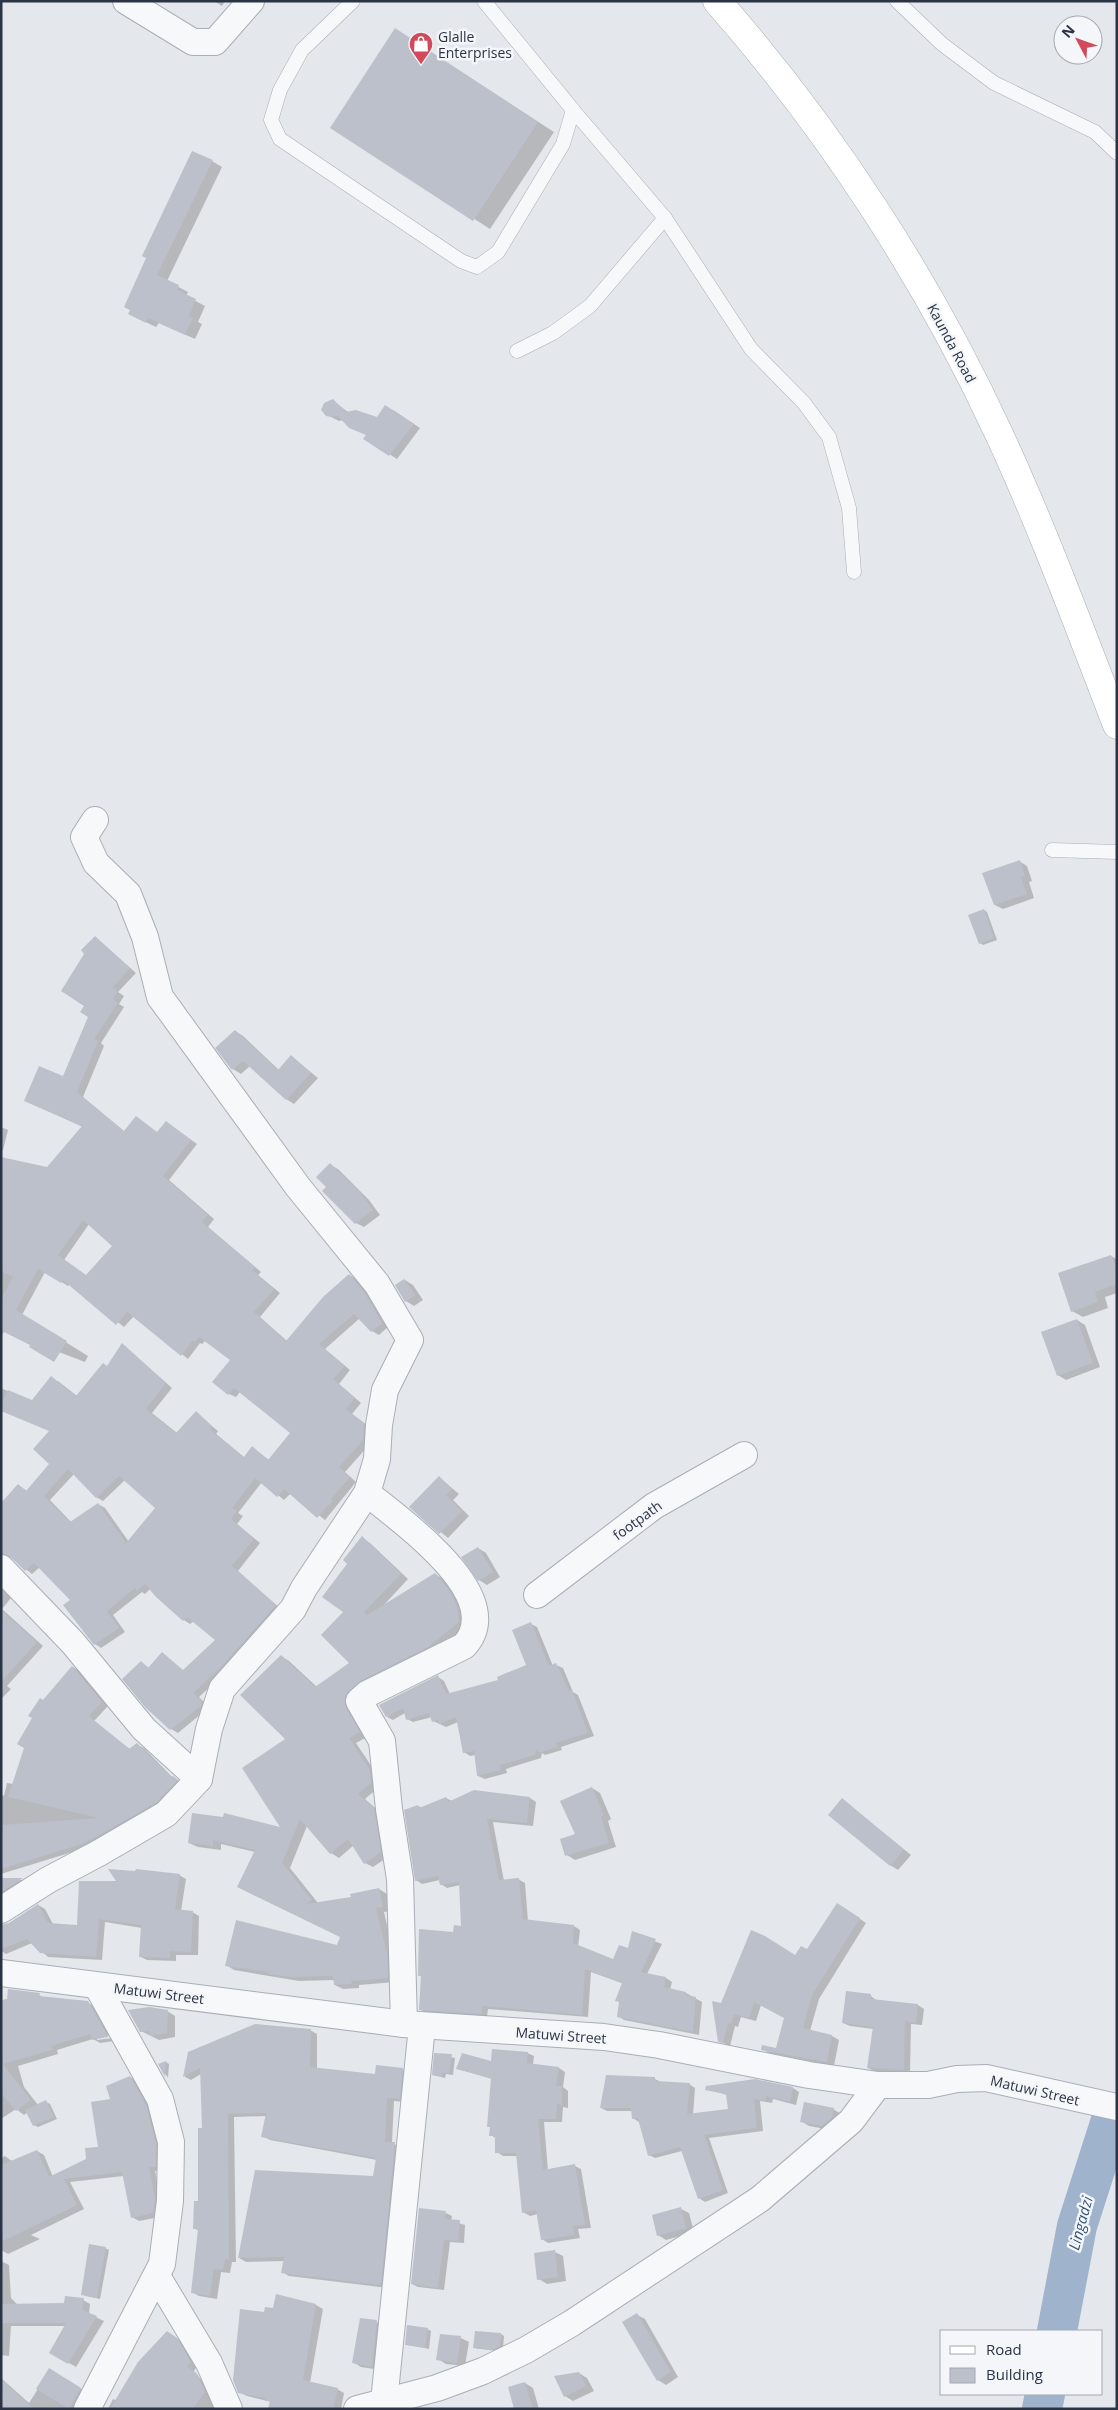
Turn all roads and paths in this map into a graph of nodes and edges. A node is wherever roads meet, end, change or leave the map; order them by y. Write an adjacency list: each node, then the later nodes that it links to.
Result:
1 (126, 1): 6 (street)
2 (353, 1): 7 (lane)
3 (484, 1): 7 (lane)
4 (717, 1): 12 (main road, Kaunda Road)
5 (897, 1): 8 (lane)
6 (250, 2)
7 (572, 110): 9 (lane)
8 (1117, 153)
9 (665, 218): 10 (lane); 11 (lane)
10 (517, 351)
11 (854, 572)
12 (1117, 725)
13 (95, 820): 17 (street)
14 (1052, 850): 15 (lane)
15 (1117, 852)
16 (744, 1456): 19 (street, footpath)
17 (367, 1493): 20 (street); 24 (street)
18 (1, 1568): 20 (street)
19 (537, 1596)
20 (199, 1779): 21 (street)
21 (1, 1910)
22 (1, 1973): 23 (street, Matuwi Street)
23 (96, 1986): 24 (street, Matuwi Street); 27 (street)
24 (413, 2025): 25 (street, Matuwi Street); 28 (street)
25 (878, 2085): 26 (street, Matuwi Street); 28 (street)
26 (1117, 2106)
27 (157, 2276): 29 (street); 30 (street)
28 (384, 2402): 31 (street)
29 (87, 2409)
30 (229, 2409)
31 (357, 2409)

